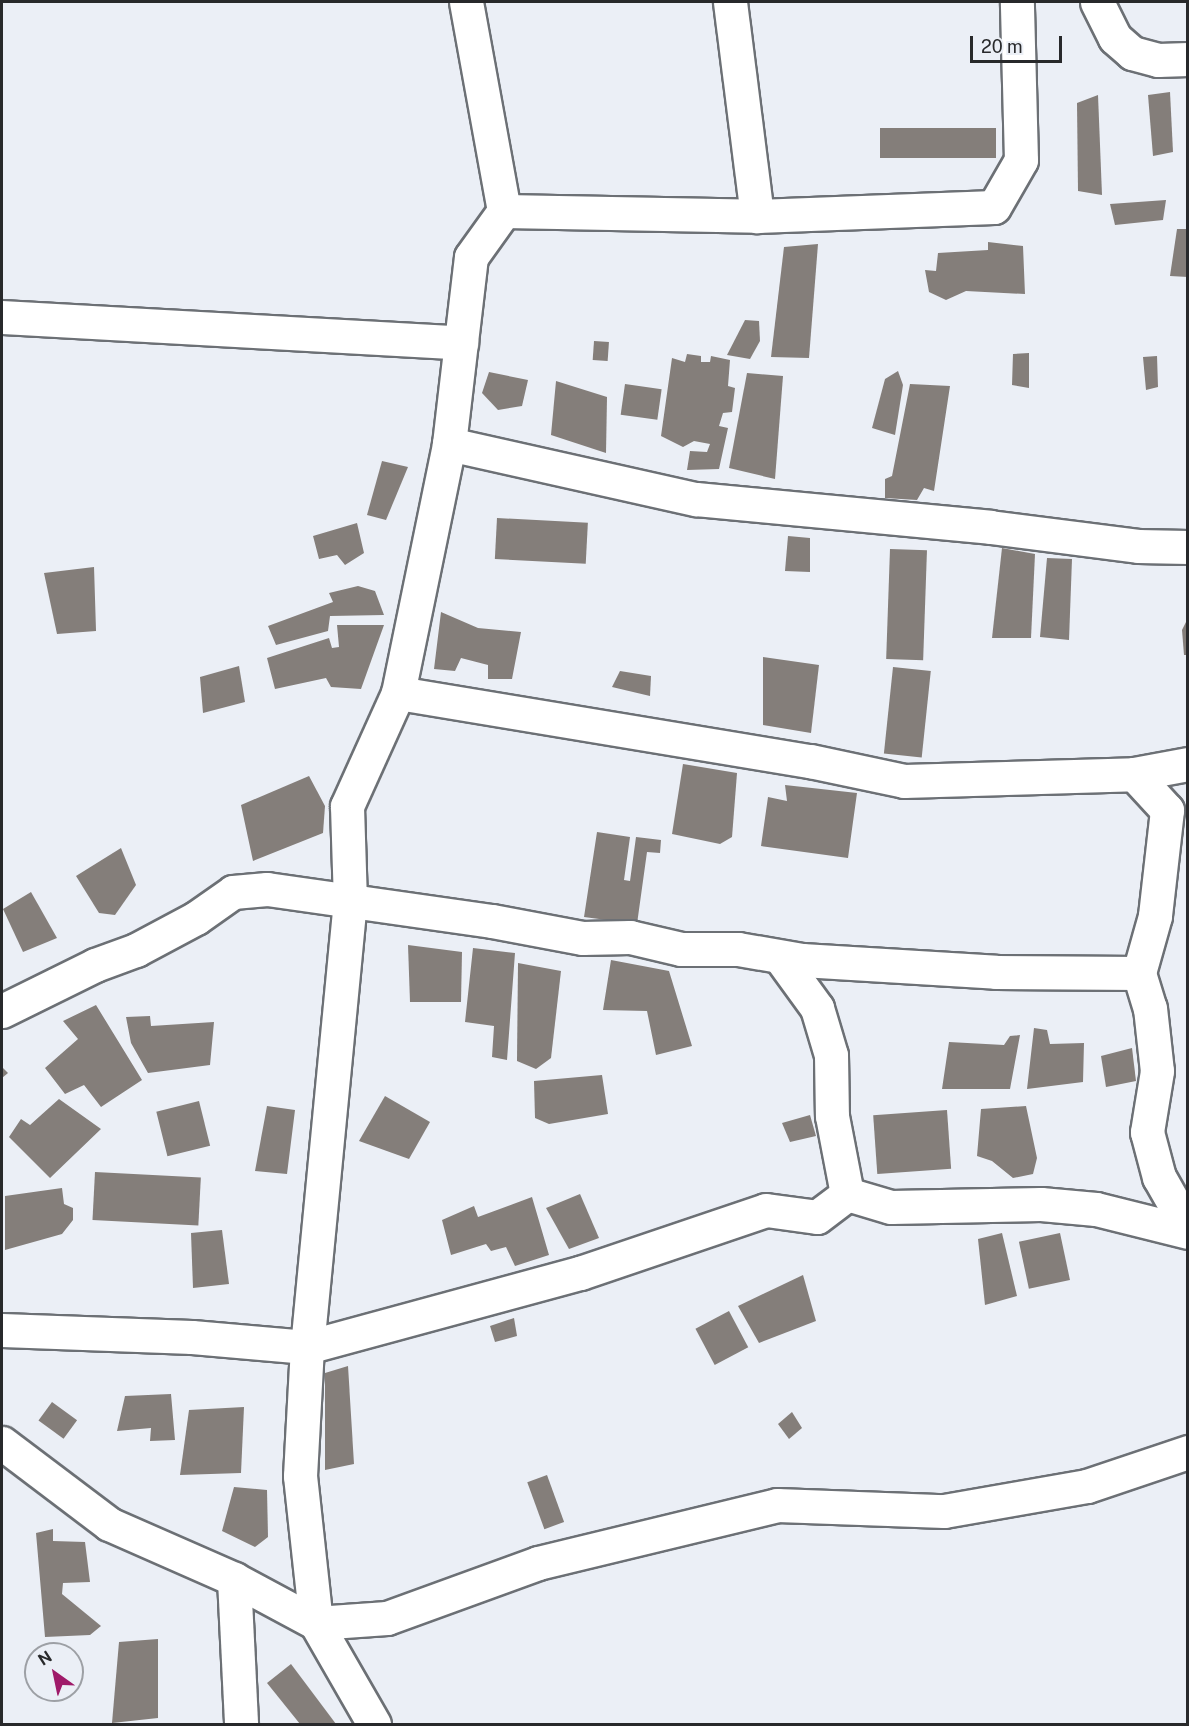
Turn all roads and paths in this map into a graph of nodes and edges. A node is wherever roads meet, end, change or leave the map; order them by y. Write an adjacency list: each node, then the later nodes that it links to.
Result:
1 (466, 2): 6 (street)
2 (730, 2): 7 (street)
3 (1017, 2): 7 (street)
4 (1097, 2): 5 (street)
5 (1188, 59)
6 (504, 211): 7 (street); 9 (street)
7 (757, 216)
8 (2, 317): 9 (street)
9 (461, 343): 10 (street)
10 (449, 444): 11 (street); 12 (street)
11 (1188, 547)
12 (398, 693): 14 (street); 15 (street)
13 (1188, 764): 14 (street)
14 (1134, 774): 17 (street)
15 (350, 902): 16 (street); 18 (street); 22 (street)
16 (780, 957): 17 (street); 19 (street)
17 (1139, 973): 20 (street)
18 (2, 1011)
19 (847, 1194): 20 (street); 22 (street)
20 (1188, 1230)
21 (2, 1330): 22 (street)
22 (307, 1347): 26 (street)
23 (2, 1443): 25 (street)
24 (1188, 1452): 26 (street)
25 (234, 1579): 26 (street); 27 (street)
26 (316, 1623): 28 (street)
27 (241, 1725)
28 (374, 1725)

